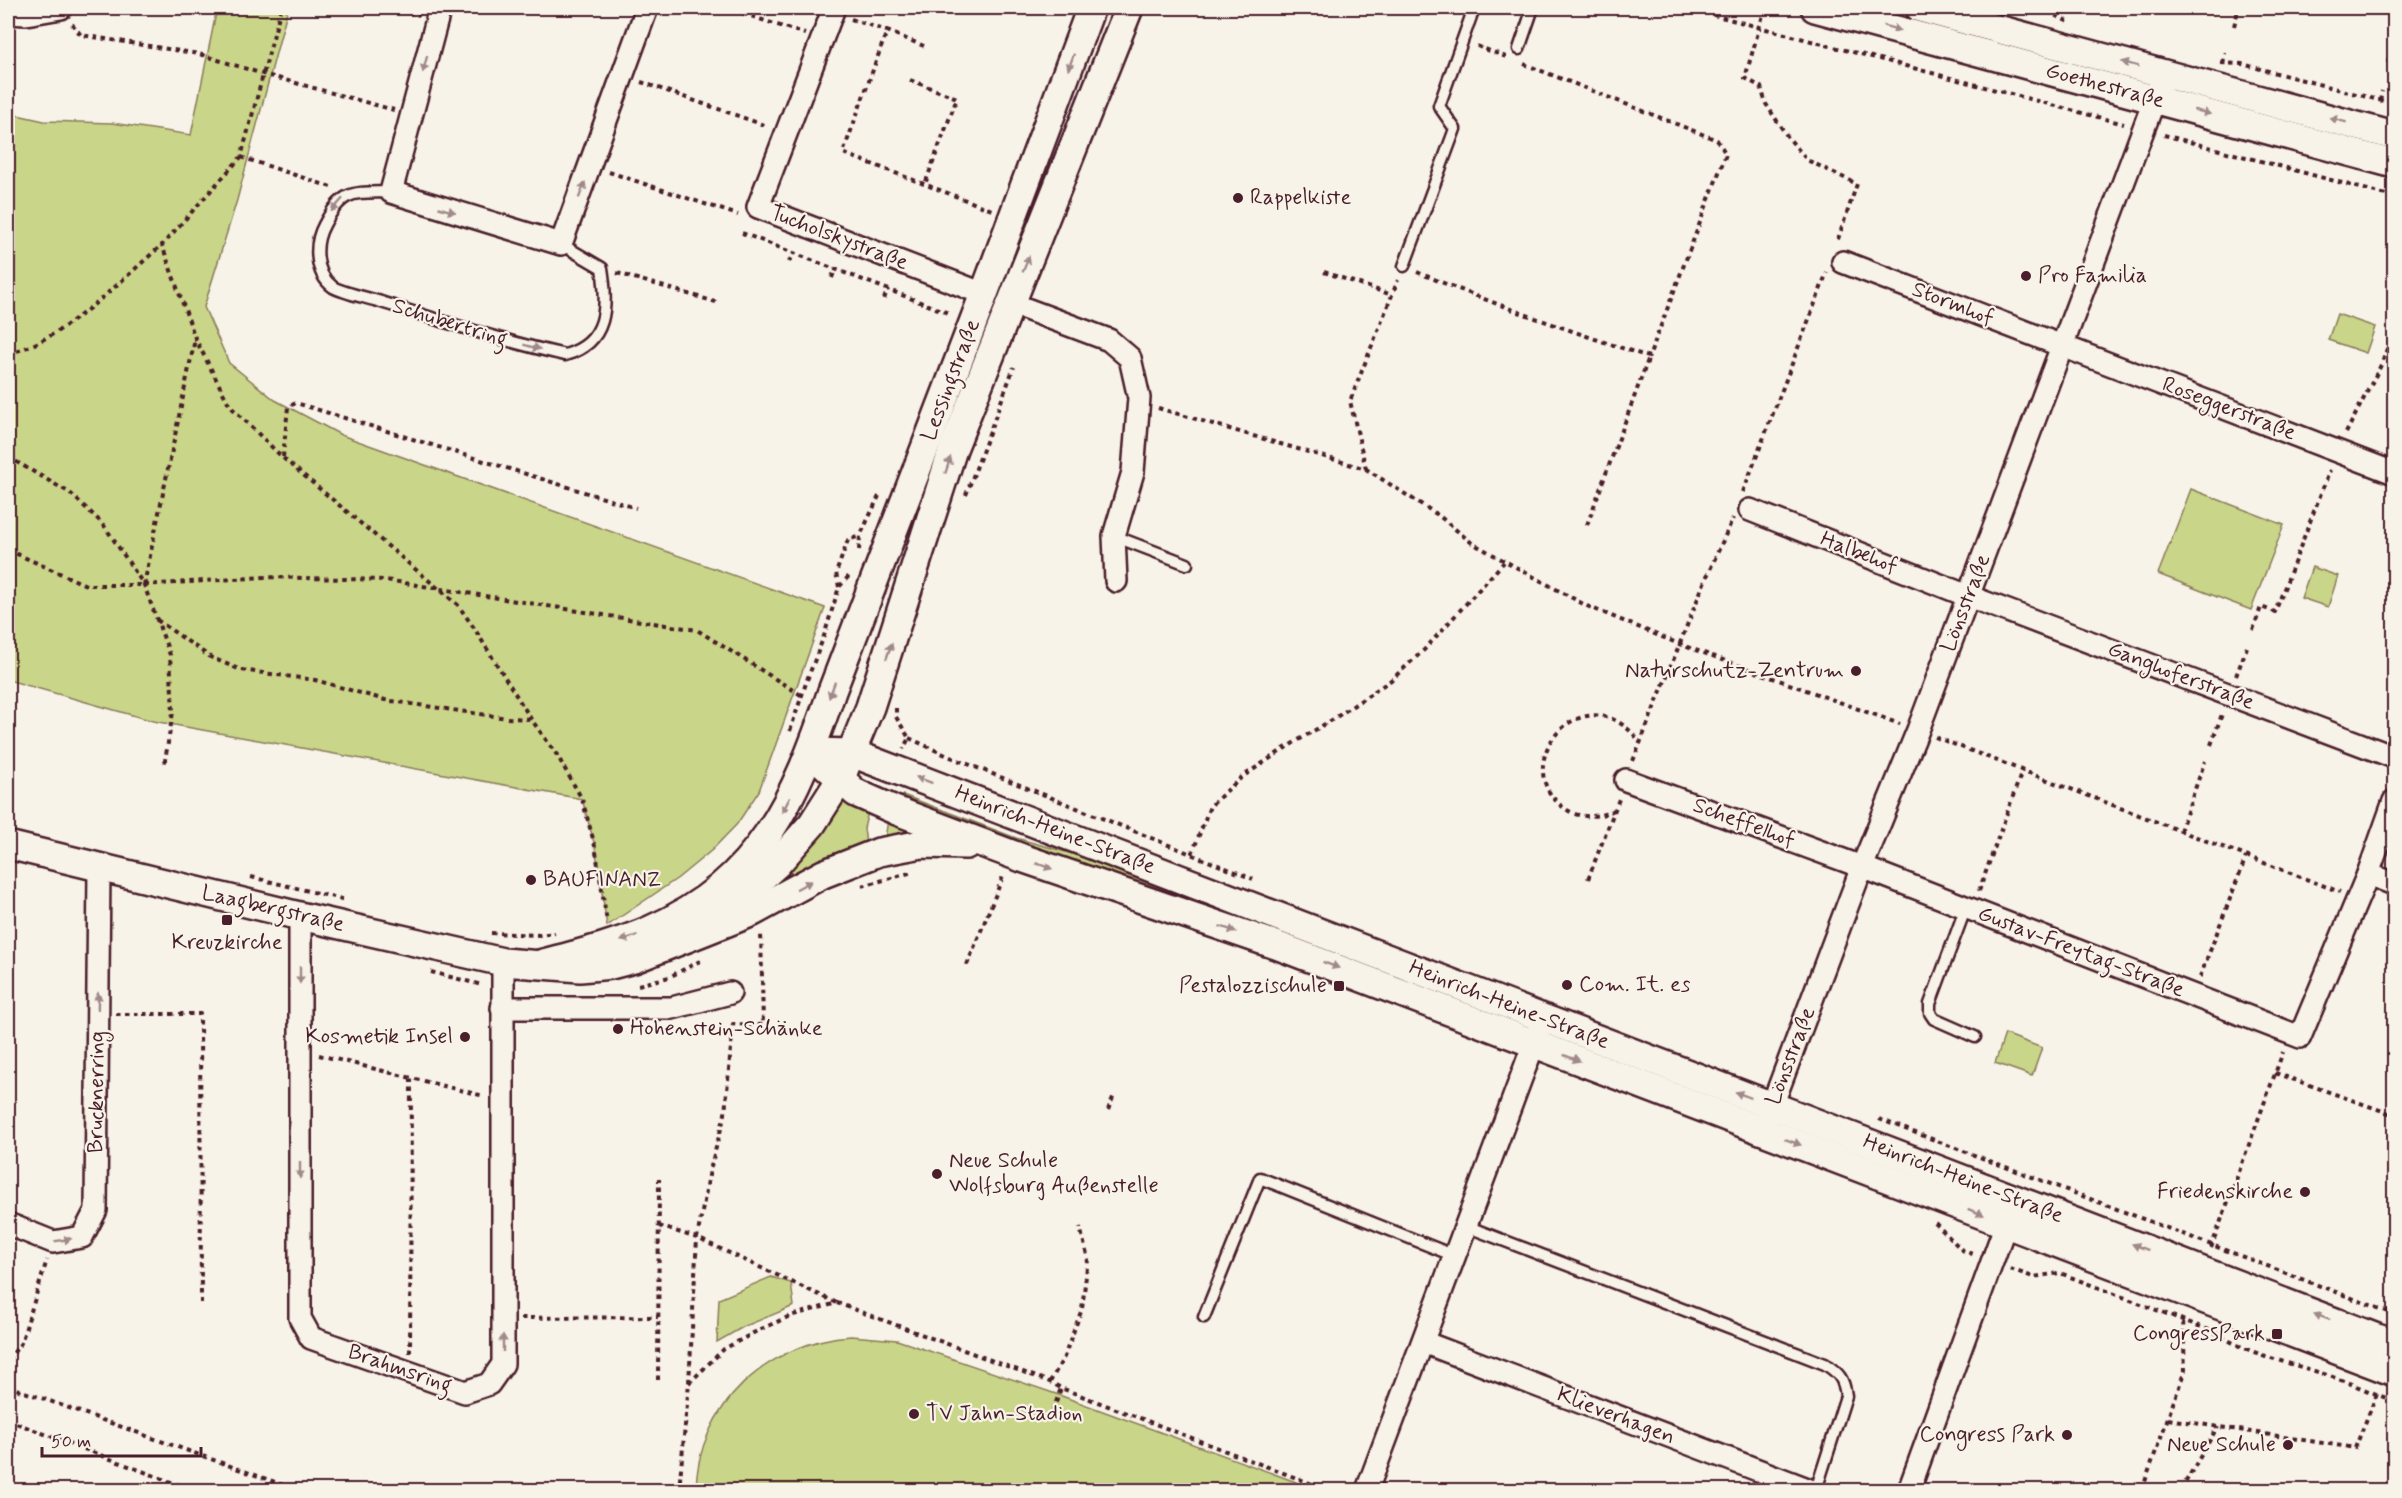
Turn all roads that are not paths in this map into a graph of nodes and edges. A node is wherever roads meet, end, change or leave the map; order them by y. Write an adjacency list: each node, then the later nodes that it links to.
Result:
1 (61, 8): 10 (street)
2 (647, 8): 18 (street, one-way to 2)
3 (1091, 8): 21 (street, Lessingstraße, one-way to 21)
4 (1129, 8): 22 (street, Lessingstraße, one-way to 4)
5 (1474, 8): 20 (lane)
6 (1533, 8): 12 (lane)
7 (1815, 8): 14 (street, Goethestraße, one-way to 14)
8 (1920, 8): 13 (street, Goethestraße, one-way to 8)
9 (833, 10): 21 (street, Tucholskystraße)
10 (8, 13)
11 (439, 14): 17 (street, one-way to 17)
12 (1519, 49)
13 (2163, 73): 14 (street, Lönsstraße); 15 (street, Goethestraße, one-way to 13)
14 (2156, 99): 16 (street, Goethestraße, one-way to 16); 23 (street, Lönsstraße)
15 (2394, 136)
16 (2394, 164)
17 (391, 192): 18 (street, one-way to 18); 18 (lane, Schubertring, one-way to 18)
18 (561, 244)
19 (1836, 259): 23 (street, Stormhof)
20 (1404, 266)
21 (984, 294): 30 (street, Lessingstraße, one-way to 30)
22 (1010, 303): 26 (street, Lessingstraße); 31 (street, Lessingstraße, one-way to 22)
23 (2064, 346): 24 (street, Roseggerstraße); 29 (street, Lönsstraße)
24 (2394, 473)
25 (1742, 506): 29 (street, Halbehof)
26 (1114, 536): 27 (lane); 28 (street, Lessingstraße)
27 (1187, 564)
28 (1116, 581)
29 (1968, 596): 32 (street, Ganghoferstraße); 39 (street, Lönsstraße)
30 (811, 752): 31 (street, Heinrich-Heine-Straße); 33 (street, Heinrich-Heine-Straße); 47 (street, Laagbergstraße, one-way to 47)
31 (852, 753): 33 (street, Laagbergstraße); 50 (street, Heinrich-Heine-Straße, one-way to 31)
32 (2394, 757)
33 (840, 780): 37 (street, Heinrich-Heine-Straße); 45 (street, Laagbergstraße)
34 (1626, 780): 39 (street, Scheffelhof)
35 (2394, 801): 40 (street)
36 (8, 845): 38 (street, Laagbergstraße)
37 (988, 846): 44 (street, Heinrich-Heine-Straße, one-way to 37); 52 (street, Heinrich-Heine-Straße, one-way to 52)
38 (99, 867): 43 (street, Laagbergstraße); 55 (street, Brucknerring, one-way to 38)
39 (1862, 867): 42 (street, Gustav-Freytag-Straße); 53 (street, Lönsstraße)
40 (2368, 874): 41 (street); 42 (street, Gustav-Freytag-Straße)
41 (2394, 884)
42 (1969, 908): 51 (lane)
43 (300, 916): 46 (street, Laagbergstraße); 49 (street, Brahmsring, one-way to 49)
44 (757, 922): 45 (street, Laagbergstraße)
45 (681, 939): 47 (street, Laagbergstraße)
46 (503, 962): 47 (street, Laagbergstraße); 49 (street, Brahmsring)
47 (540, 964)
48 (730, 993): 49 (street)
49 (502, 1008)
50 (1544, 1018): 52 (street); 53 (street, Heinrich-Heine-Straße, one-way to 50)
51 (1975, 1037)
52 (1534, 1043): 53 (street, Heinrich-Heine-Straße, one-way to 53); 57 (street)
53 (1767, 1118): 54 (street, Heinrich-Heine-Straße); 56 (street, Heinrich-Heine-Straße, one-way to 56)
54 (2015, 1198): 56 (street); 61 (street, Heinrich-Heine-Straße, one-way to 54)
55 (8, 1224)
56 (2007, 1224): 62 (street, Heinrich-Heine-Straße); 66 (street)
57 (1466, 1226): 58 (street); 65 (lane)
58 (1455, 1256): 59 (lane); 60 (street)
59 (1204, 1317)
60 (1422, 1342): 63 (street); 64 (street, Klieverhagen)
61 (2394, 1343)
62 (2394, 1372)
63 (1367, 1491)
64 (1810, 1491)
65 (1816, 1491)
66 (1909, 1491)

